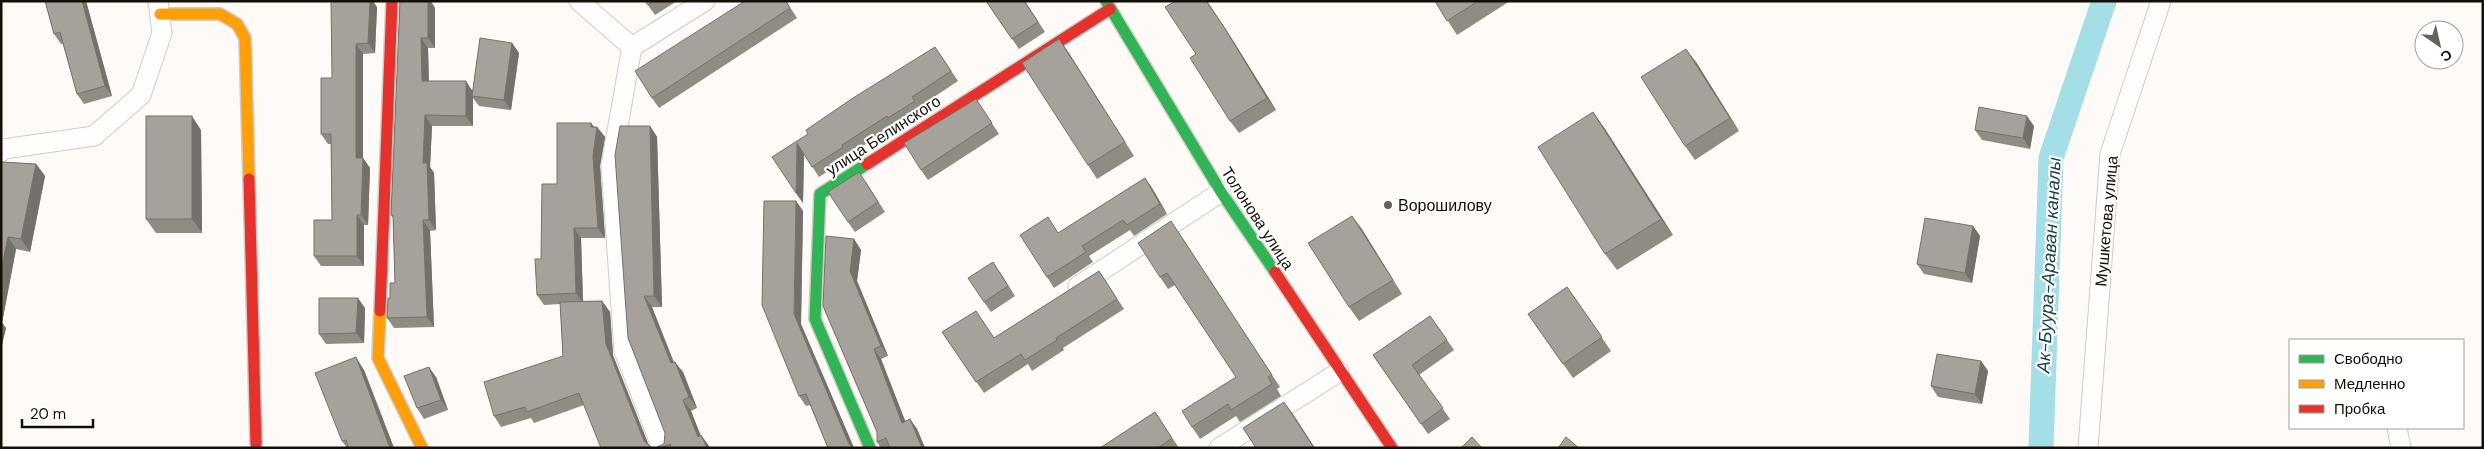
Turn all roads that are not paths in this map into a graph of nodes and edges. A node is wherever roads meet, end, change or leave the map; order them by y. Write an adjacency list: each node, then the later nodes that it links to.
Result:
1 (392, 1): 14 (street)
2 (579, 1): 7 (street)
3 (706, 1): 7 (street)
4 (2161, 1): 19 (street, Мушкетова улица)
5 (1108, 5): 9 (street, Толонова улица); 16 (street, улица Белинского)
6 (159, 8): 8 (street); 13 (street)
7 (632, 47): 15 (street)
8 (1, 152)
9 (1221, 192): 10 (street); 11 (street, Толонова улица)
10 (1059, 298)
11 (1340, 372): 17 (street); 18 (street, Толонова улица)
12 (2397, 429): 20 (street)
13 (256, 444)
14 (422, 448)
15 (662, 448)
16 (870, 448)
17 (1219, 448)
18 (1392, 448)
19 (2088, 448)
20 (2401, 448)

